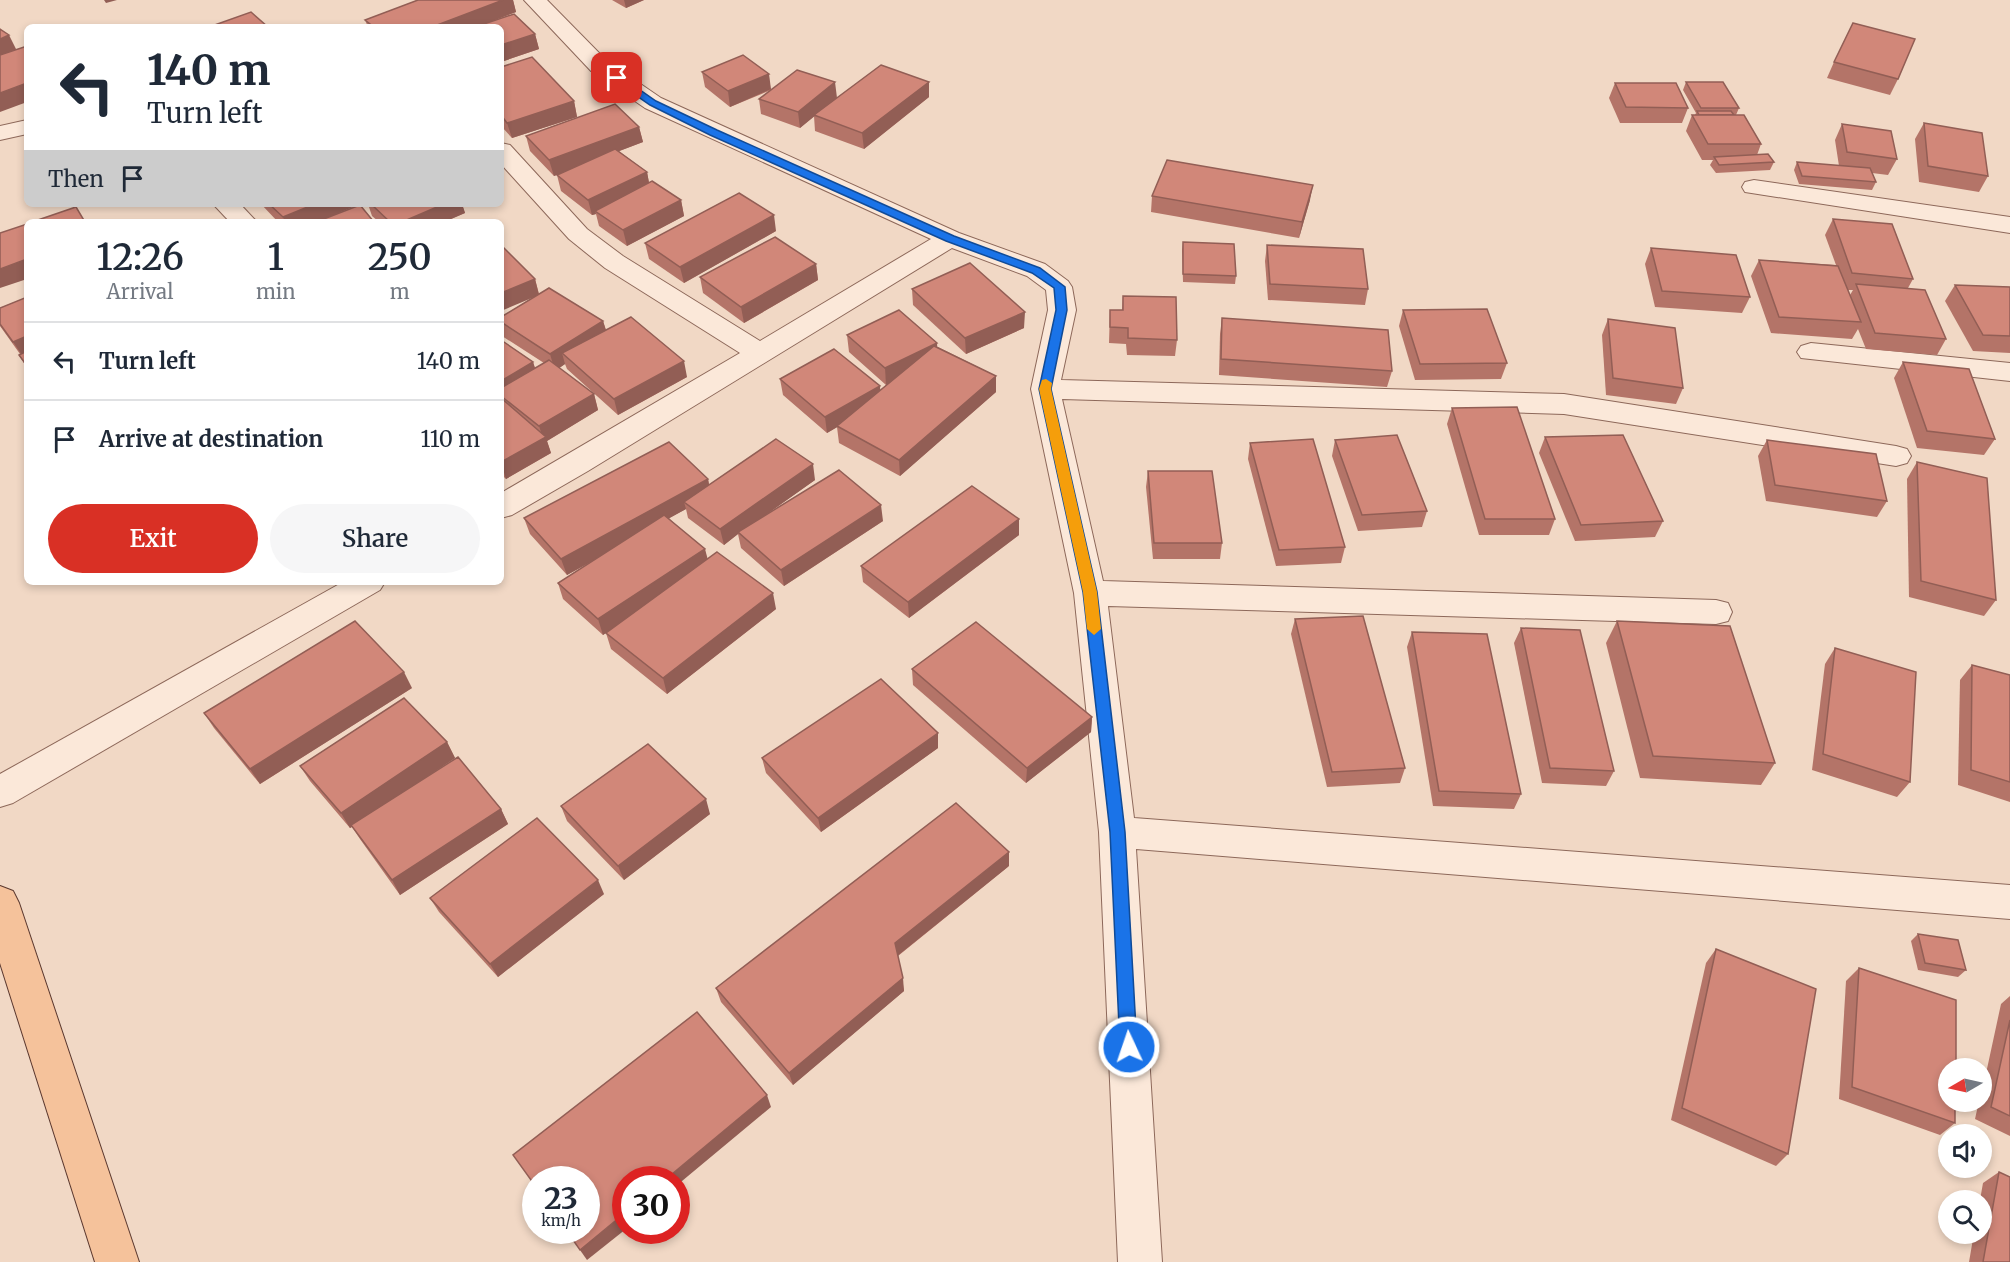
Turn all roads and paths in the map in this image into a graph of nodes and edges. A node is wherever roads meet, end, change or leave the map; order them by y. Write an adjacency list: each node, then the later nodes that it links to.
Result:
1 (535, 0): 9 (street)
2 (24, 128): 3 (street)
3 (0, 133)
4 (504, 153): 11 (street)
5 (1754, 187): 8 (street)
6 (229, 207): 7 (street)
7 (241, 219)
8 (2010, 225)
9 (950, 238): 11 (street); 13 (street)
10 (1811, 352): 12 (street)
11 (760, 353): 15 (street)
12 (2010, 372)
13 (1045, 389): 14 (street); 17 (street)
14 (1896, 456)
15 (504, 505)
16 (364, 585): 19 (street)
17 (1090, 592): 18 (street); 20 (street)
18 (1716, 612)
19 (0, 792)
20 (1117, 832): 21 (street); 24 (street)
21 (2010, 902)
22 (0, 903): 23 (main road)
23 (117, 1262)
24 (1140, 1262)

